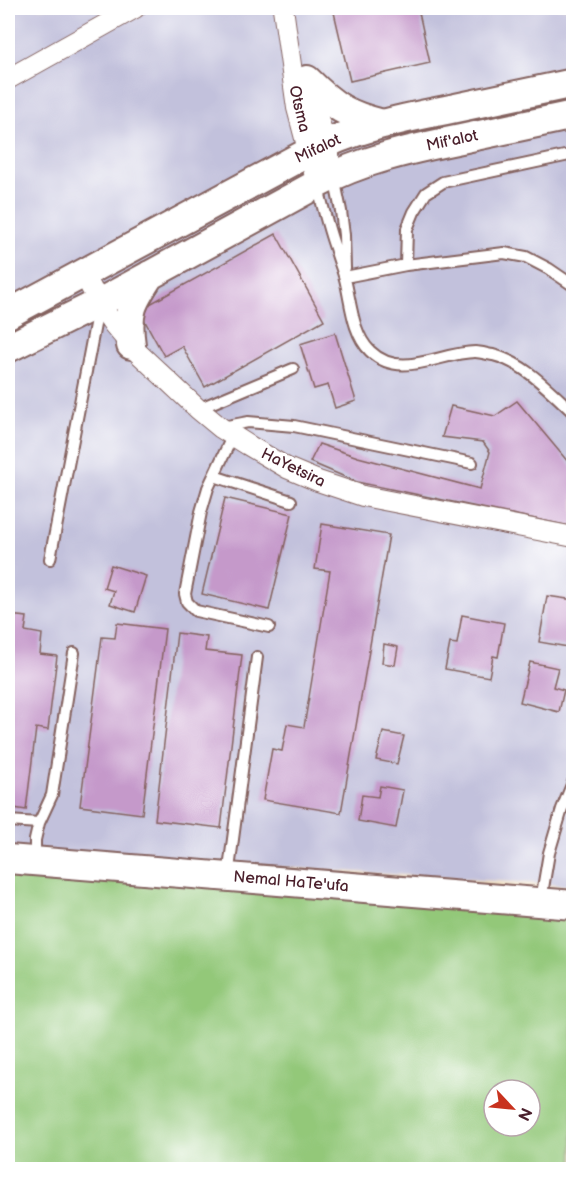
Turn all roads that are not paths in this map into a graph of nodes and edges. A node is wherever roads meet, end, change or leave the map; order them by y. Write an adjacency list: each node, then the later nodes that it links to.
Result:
1 (135, 8): 4 (street)
2 (282, 8): 3 (street, Otsma)
3 (287, 33): 5 (street, Otsma); 9 (street, Otsma)
4 (8, 79)
5 (307, 80): 8 (street); 9 (street, Otsma)
6 (573, 83): 8 (street, Mifalot)
7 (573, 115): 11 (street, Mif'alot)
8 (383, 124): 9 (street, Mifalot)
9 (317, 148): 11 (street, Otsma); 13 (street, Mifalot)
10 (573, 154): 12 (lane)
11 (325, 180): 14 (street, Mifalot); 15 (lane); 15 (lane)
12 (406, 265): 15 (lane); 16 (lane)
13 (84, 274): 17 (street, HaYetsira); 18 (street, Mifalot)
14 (150, 275): 17 (street, Mifalot); 19 (street)
15 (345, 277): 23 (lane)
16 (573, 286)
17 (99, 303): 19 (street, HaYetsira); 20 (street, Mifalot); 29 (lane)
18 (8, 314)
19 (131, 345): 22 (street, HaYetsira)
20 (8, 348)
21 (293, 369): 22 (lane)
22 (198, 409): 24 (street, HaYetsira)
23 (573, 413)
24 (227, 432): 25 (lane); 26 (lane); 28 (street, HaYetsira)
25 (472, 463)
26 (214, 476): 27 (lane); 30 (lane)
27 (291, 501)
28 (573, 537)
29 (50, 559)
30 (269, 627)
31 (74, 653): 35 (lane)
32 (257, 657): 38 (lane)
33 (573, 780): 39 (lane)
34 (8, 820): 35 (lane)
35 (39, 823): 37 (lane)
36 (8, 859): 37 (street, Nemal HaTe'ufa)
37 (36, 861): 38 (street, Nemal HaTe'ufa)
38 (228, 877): 39 (street, Nemal HaTe'ufa)
39 (540, 902): 40 (street, Nemal HaTe'ufa)
40 (573, 905)

